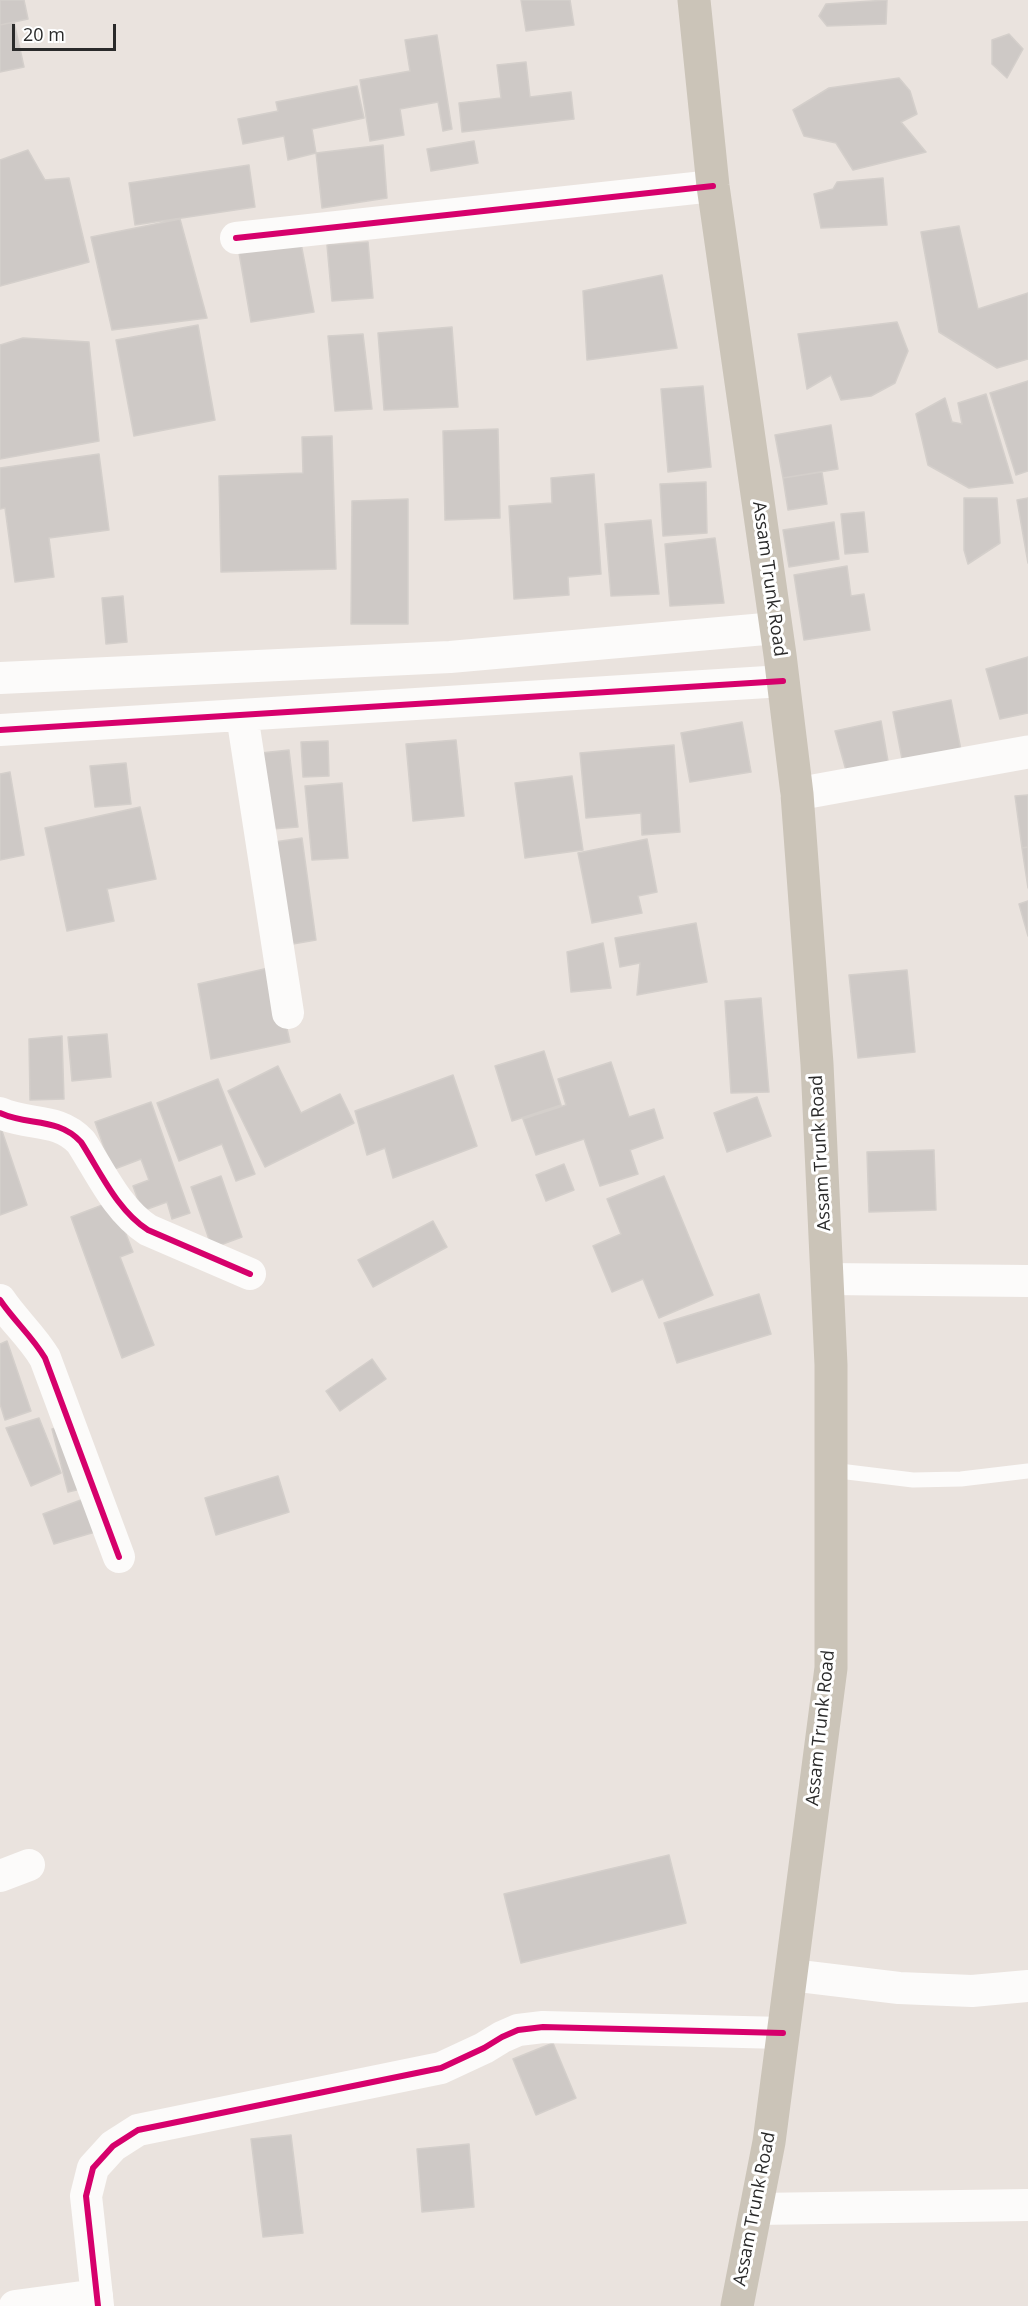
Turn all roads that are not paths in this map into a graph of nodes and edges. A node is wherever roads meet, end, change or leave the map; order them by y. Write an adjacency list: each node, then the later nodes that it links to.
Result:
1 (694, 0): 2 (main road, Assam Trunk Road)
2 (713, 186): 3 (street); 4 (main road, Assam Trunk Road)
3 (236, 238)
4 (776, 628): 5 (street); 6 (main road, Assam Trunk Road)
5 (0, 678)
6 (783, 681): 7 (street); 10 (main road, Assam Trunk Road)
7 (242, 715): 8 (street); 11 (street)
8 (0, 730)
9 (1028, 752): 10 (street)
10 (797, 794): 14 (main road, Assam Trunk Road)
11 (288, 1013)
12 (0, 1113): 13 (street)
13 (250, 1274)
14 (827, 1280): 15 (street); 17 (main road, Assam Trunk Road)
15 (1028, 1281)
16 (4, 1315): 19 (street)
17 (831, 1470): 18 (lane); 22 (main road, Assam Trunk Road)
18 (1028, 1471)
19 (119, 1557)
20 (29, 1865): 21 (street)
21 (0, 1875)
22 (791, 1975): 23 (street); 24 (main road, Assam Trunk Road)
23 (1028, 1986)
24 (783, 2033): 26 (main road, Assam Trunk Road); 27 (street)
25 (1028, 2205): 26 (street)
26 (756, 2208): 29 (main road, Assam Trunk Road)
27 (97, 2300): 28 (street)
28 (15, 2306)
29 (737, 2306)

